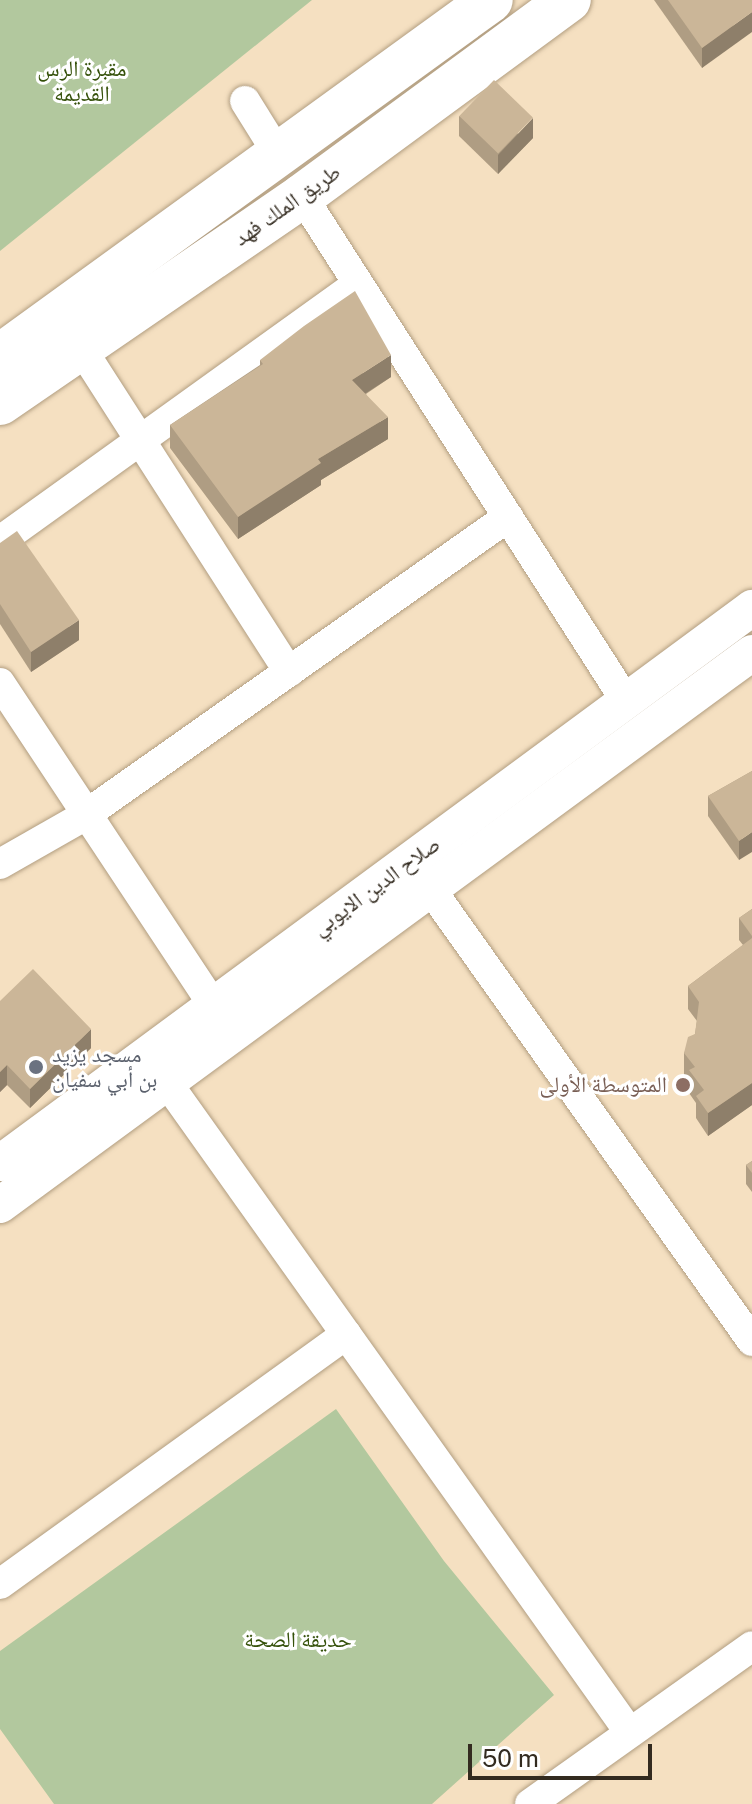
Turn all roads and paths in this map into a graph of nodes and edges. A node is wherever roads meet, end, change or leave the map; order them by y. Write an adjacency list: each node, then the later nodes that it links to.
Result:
1 (491, 0): 4 (main road, طريق الملك فهد)
2 (569, 0): 5 (main road, طريق الملك فهد)
3 (245, 101): 4 (street)
4 (278, 154): 7 (main road, طريق الملك فهد)
5 (302, 196): 6 (street); 7 (main road, طريق الملك فهد)
6 (358, 284): 10 (street); 11 (street)
7 (69, 340): 8 (main road, طريق الملك فهد); 9 (main road, طريق الملك فهد); 10 (street)
8 (0, 356)
9 (0, 403)
10 (141, 442): 12 (street); 15 (street)
11 (508, 517): 15 (street); 17 (street)
12 (0, 541)
13 (752, 608): 17 (street, صلاح الدين الايوبي)
14 (752, 653): 20 (street, صلاح الدين الايوبي)
15 (289, 672): 18 (street)
16 (0, 683): 18 (street)
17 (626, 701): 20 (street, صلاح الدين الايوبي)
18 (84, 816): 19 (street); 21 (street)
19 (0, 864)
20 (420, 875): 21 (street, صلاح الدين الايوبي); 22 (street, صلاح الدين الايوبي); 26 (street)
21 (214, 1006): 22 (street, صلاح الدين الايوبي)
22 (157, 1069): 23 (street, صلاح الدين الايوبي); 24 (street, صلاح الدين الايوبي); 25 (street)
23 (0, 1163)
24 (0, 1205)
25 (346, 1334): 27 (street); 29 (street)
26 (752, 1341)
27 (0, 1584)
28 (752, 1646): 29 (street)
29 (630, 1733): 30 (street)
30 (530, 1804)

